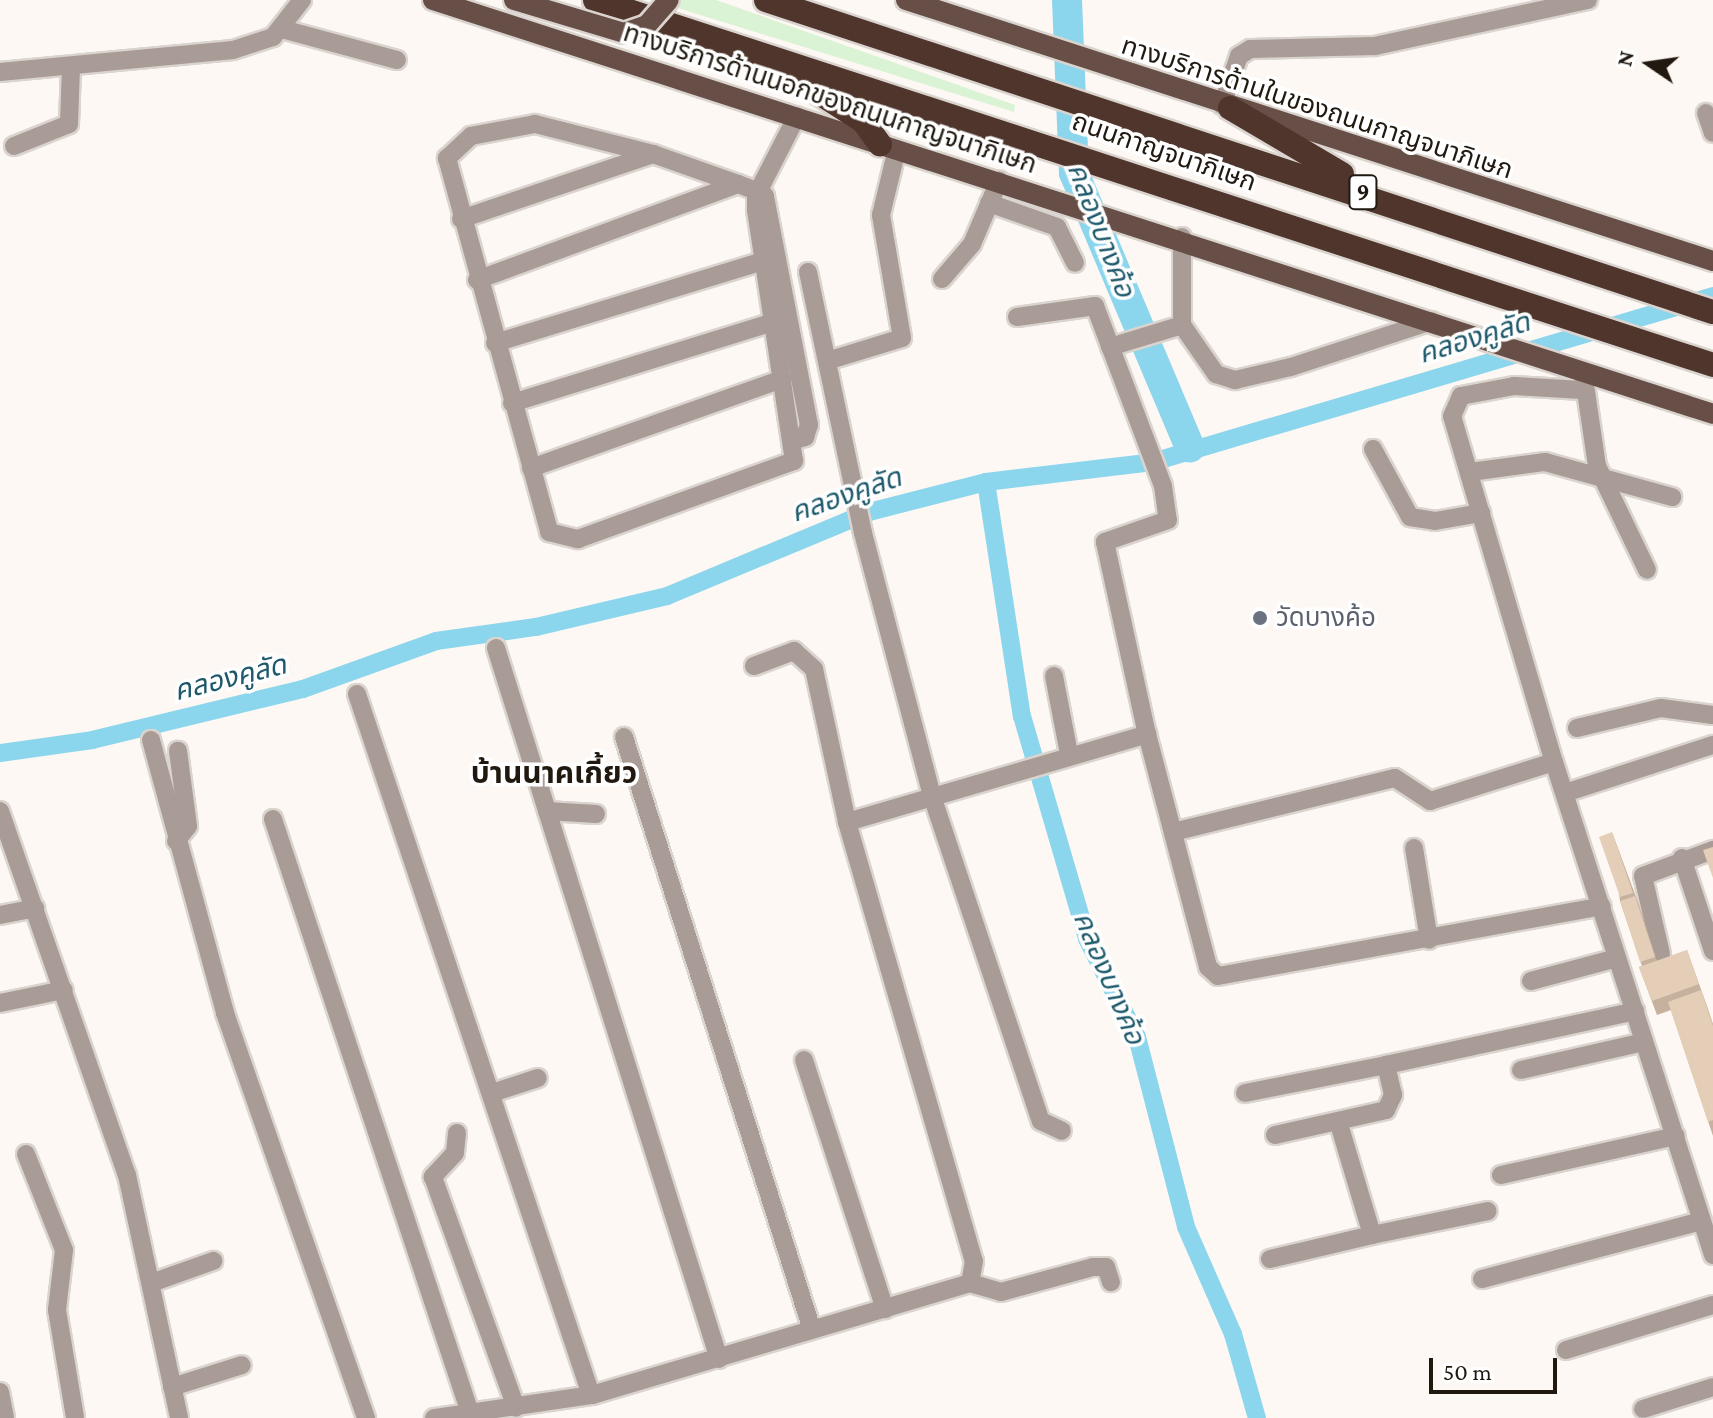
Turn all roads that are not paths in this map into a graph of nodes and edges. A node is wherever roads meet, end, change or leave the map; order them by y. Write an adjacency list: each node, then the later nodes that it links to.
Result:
1 (302, 0): 9 (street)
2 (433, 0): 16 (main road, ทางบริการด้านนอกของถนนกาญจนาภิเษก)
3 (514, 0): 5 (main road, bridge)
4 (595, 0): 10 (highway, ถนนกาญจนาภิเษก / 9)
5 (669, 0)
6 (766, 0): 23 (highway, ถนนกาญจนาภิเษก / 9)
7 (906, 0): 14 (main road, ทางบริการด้านในของถนนกาญจนาภิเษก)
8 (1588, 0): 14 (street)
9 (282, 29): 11 (street); 12 (street)
10 (764, 54): 19 (highway); 42 (highway, ถนนกาญจนาภิเษก / 9)
11 (397, 60)
12 (71, 67): 13 (street); 18 (street)
13 (0, 72)
14 (1226, 107): 23 (highway); 29 (main road, ทางบริการด้านในของถนนกาญจนาภิเษก)
15 (1706, 113): 17 (street)
16 (797, 116): 19 (main road, ทางบริการด้านนอกของถนนกาญจนาภิเษก); 24 (street)
17 (1713, 133)
18 (14, 146)
19 (888, 147): 21 (main road, ทางบริการด้านนอกของถนนกาญจนาภิเษก); 41 (street)
20 (653, 154): 22 (street); 26 (street); 26 (street)
21 (999, 181): 25 (street); 27 (main road, ทางบริการด้านนอกของถนนกาญจนาภิเษก)
22 (738, 184): 24 (street); 33 (street)
23 (1351, 188): 34 (highway, ถนนกาญจนาภิเษก / 9)
24 (759, 192): 28 (street); 47 (street)
25 (989, 203): 30 (street); 32 (street)
26 (461, 219): 33 (street)
27 (1182, 237): 36 (main road, ทางบริการด้านนอกของถนนกาญจนาภิเษก); 38 (street)
28 (764, 261): 37 (street); 39 (street)
29 (1713, 261)
30 (1075, 263)
31 (808, 272): 41 (street)
32 (942, 279)
33 (477, 280): 39 (street)
34 (1713, 312)
35 (1017, 317): 40 (street)
36 (1432, 321): 38 (street); 44 (main road, ทางบริการด้านนอกของถนนกาญจนาภิเษก)
37 (773, 322): 43 (street); 45 (street)
38 (1182, 325): 40 (street)
39 (495, 343): 45 (street)
40 (1113, 346): 61 (street)
41 (827, 361): 69 (street)
42 (1713, 365)
43 (783, 379): 47 (street); 49 (street)
44 (1584, 381): 46 (main road, ทางบริการด้านนอกของถนนกาญจนาภิเษก); 50 (street); 51 (street)
45 (512, 403): 49 (street)
46 (1713, 414)
47 (792, 441): 49 (street)
48 (1373, 449): 53 (street)
49 (531, 468)
50 (1470, 472): 51 (street); 53 (street)
51 (1602, 479): 52 (street); 54 (street)
52 (1672, 497)
53 (1481, 513): 67 (street)
54 (1647, 570)
55 (496, 648): 70 (street)
56 (754, 666): 74 (street)
57 (1054, 676): 66 (street)
58 (357, 694): 96 (street)
59 (1713, 715): 60 (street)
60 (1577, 728)
61 (1147, 734): 66 (street); 75 (street)
62 (624, 737): 117 (street)
63 (151, 740): 76 (street)
64 (1713, 745): 68 (street)
65 (178, 751): 76 (street)
66 (1069, 754): 69 (street)
67 (1554, 762): 68 (street); 75 (street)
68 (1565, 793): 80 (street)
69 (932, 796): 74 (street); 99 (street)
70 (547, 811): 71 (street); 119 (street)
71 (596, 814)
72 (1, 817): 81 (street)
73 (273, 819): 128 (street)
74 (847, 822): 114 (street)
75 (1173, 832): 83 (street)
76 (176, 841): 132 (street)
77 (1414, 848): 83 (street)
78 (1713, 850): 79 (street)
79 (1682, 858): 84 (street); 85 (street)
80 (1602, 906): 83 (street); 86 (street)
81 (35, 908): 82 (street); 88 (street)
82 (0, 915)
83 (1429, 940)
84 (1713, 951)
85 (1661, 954)
86 (1617, 958): 87 (street); 90 (street)
87 (1531, 981)
88 (64, 990): 89 (street); 112 (street)
89 (0, 1003)
90 (1635, 1011): 91 (street); 93 (street)
91 (1644, 1042): 94 (street); 102 (street)
92 (804, 1060): 116 (street)
93 (1386, 1065): 97 (street); 98 (street)
94 (1521, 1070)
95 (538, 1078): 96 (street)
96 (492, 1093): 124 (street)
97 (1245, 1093)
98 (1339, 1124): 101 (street); 107 (street)
99 (1062, 1131)
100 (457, 1133): 126 (street)
101 (1275, 1135)
102 (1676, 1136): 104 (street); 106 (street)
103 (26, 1154): 130 (street)
104 (1501, 1175)
105 (1488, 1211): 107 (street)
106 (1701, 1221): 108 (street); 111 (street)
107 (1372, 1235): 109 (street)
108 (1713, 1255)
109 (1270, 1259)
110 (213, 1261): 112 (street)
111 (1482, 1279)
112 (154, 1282): 121 (street)
113 (1111, 1282): 114 (street)
114 (970, 1283): 116 (street)
115 (1713, 1305): 118 (street)
116 (885, 1309): 117 (street)
117 (811, 1327): 119 (street)
118 (1566, 1350)
119 (719, 1359): 124 (street)
120 (242, 1365): 121 (street)
121 (172, 1387): 131 (street)
122 (1713, 1387): 127 (street)
123 (0, 1392): 129 (street)
124 (591, 1395): 125 (street)
125 (566, 1399): 126 (street); 134 (street)
126 (516, 1407): 128 (street)
127 (1643, 1409)
128 (470, 1413): 133 (street)
129 (5, 1418)
130 (75, 1418)
131 (179, 1418)
132 (366, 1418)
133 (434, 1418)
134 (570, 1418)

